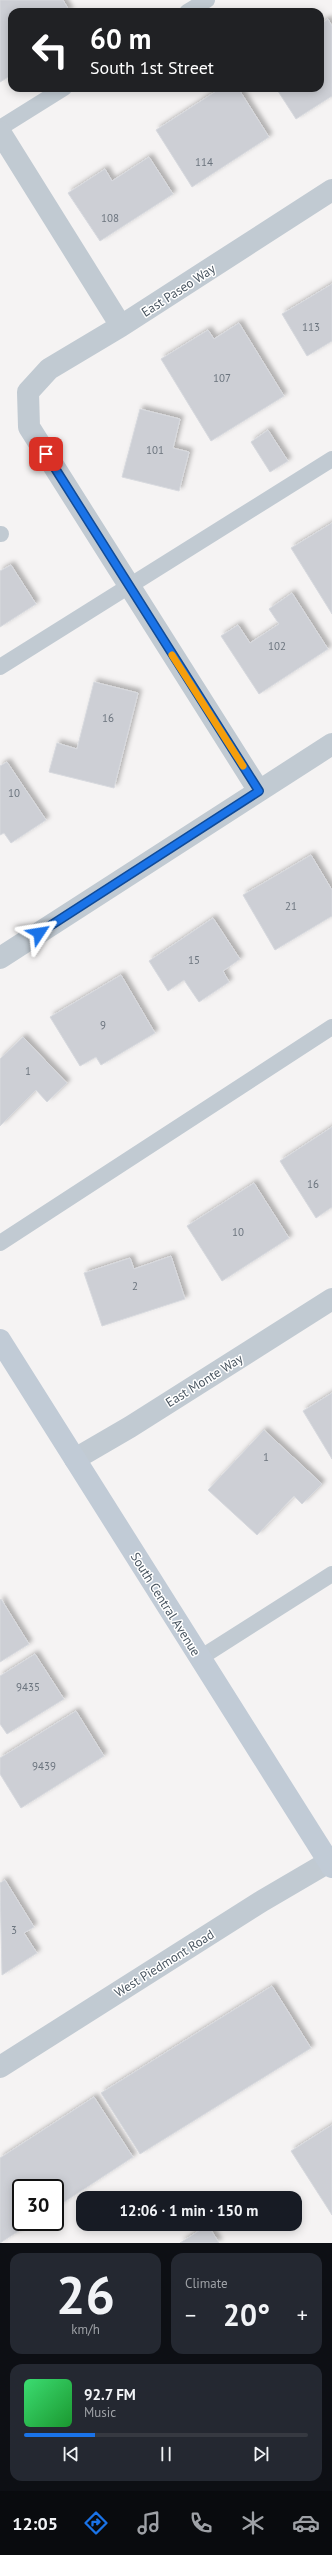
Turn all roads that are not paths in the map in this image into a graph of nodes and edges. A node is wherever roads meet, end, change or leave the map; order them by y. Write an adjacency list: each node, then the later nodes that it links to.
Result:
1 (207, 0): 2 (lane)
2 (194, 8)
3 (58, 92): 4 (lane)
4 (0, 128)
5 (0, 132): 7 (street)
6 (332, 190): 7 (street, East Paseo Way)
7 (122, 326): 9 (street, East Paseo Way)
8 (332, 459): 9 (lane)
9 (130, 588): 10 (lane); 12 (street)
10 (0, 667)
11 (332, 744): 12 (street)
12 (259, 791): 13 (street)
13 (0, 958)
14 (332, 1027): 15 (lane)
15 (0, 1244)
16 (332, 1299): 18 (street, East Monte Way)
17 (0, 1340): 18 (street, South Central Avenue)
18 (75, 1460): 20 (street, South Central Avenue)
19 (332, 1574): 20 (lane)
20 (200, 1658): 21 (street, South Central Avenue)
21 (331, 1863): 22 (street, West Piedmont Road)
22 (0, 2068)

